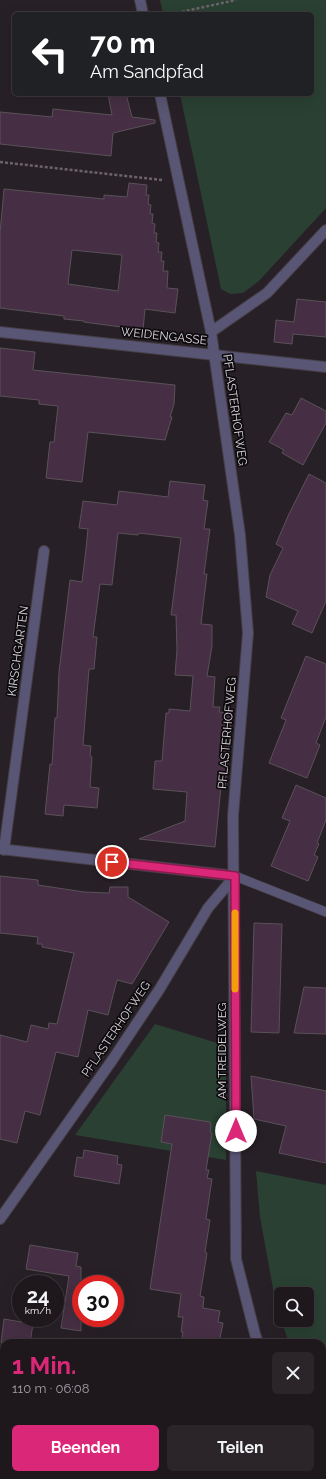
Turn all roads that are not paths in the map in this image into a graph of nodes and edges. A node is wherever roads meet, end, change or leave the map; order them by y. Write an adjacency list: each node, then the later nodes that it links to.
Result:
1 (140, 0): 2 (street)
2 (143, 12)
3 (160, 96): 6 (street, PFLASTERHOFWEG)
4 (326, 230): 6 (street)
5 (0, 332): 7 (street, WEIDENGASSE)
6 (211, 332): 7 (street, PFLASTERHOFWEG)
7 (215, 355): 8 (street, WEIDENGASSE); 11 (street, PFLASTERHOFWEG)
8 (326, 367)
9 (44, 552): 10 (street, KIRSCHGARTEN)
10 (2, 849): 11 (street)
11 (235, 876): 12 (lane); 13 (street, PFLASTERHOFWEG); 14 (street, AM TREIDELWEG)
12 (326, 912)
13 (0, 1219)
14 (257, 1339)

